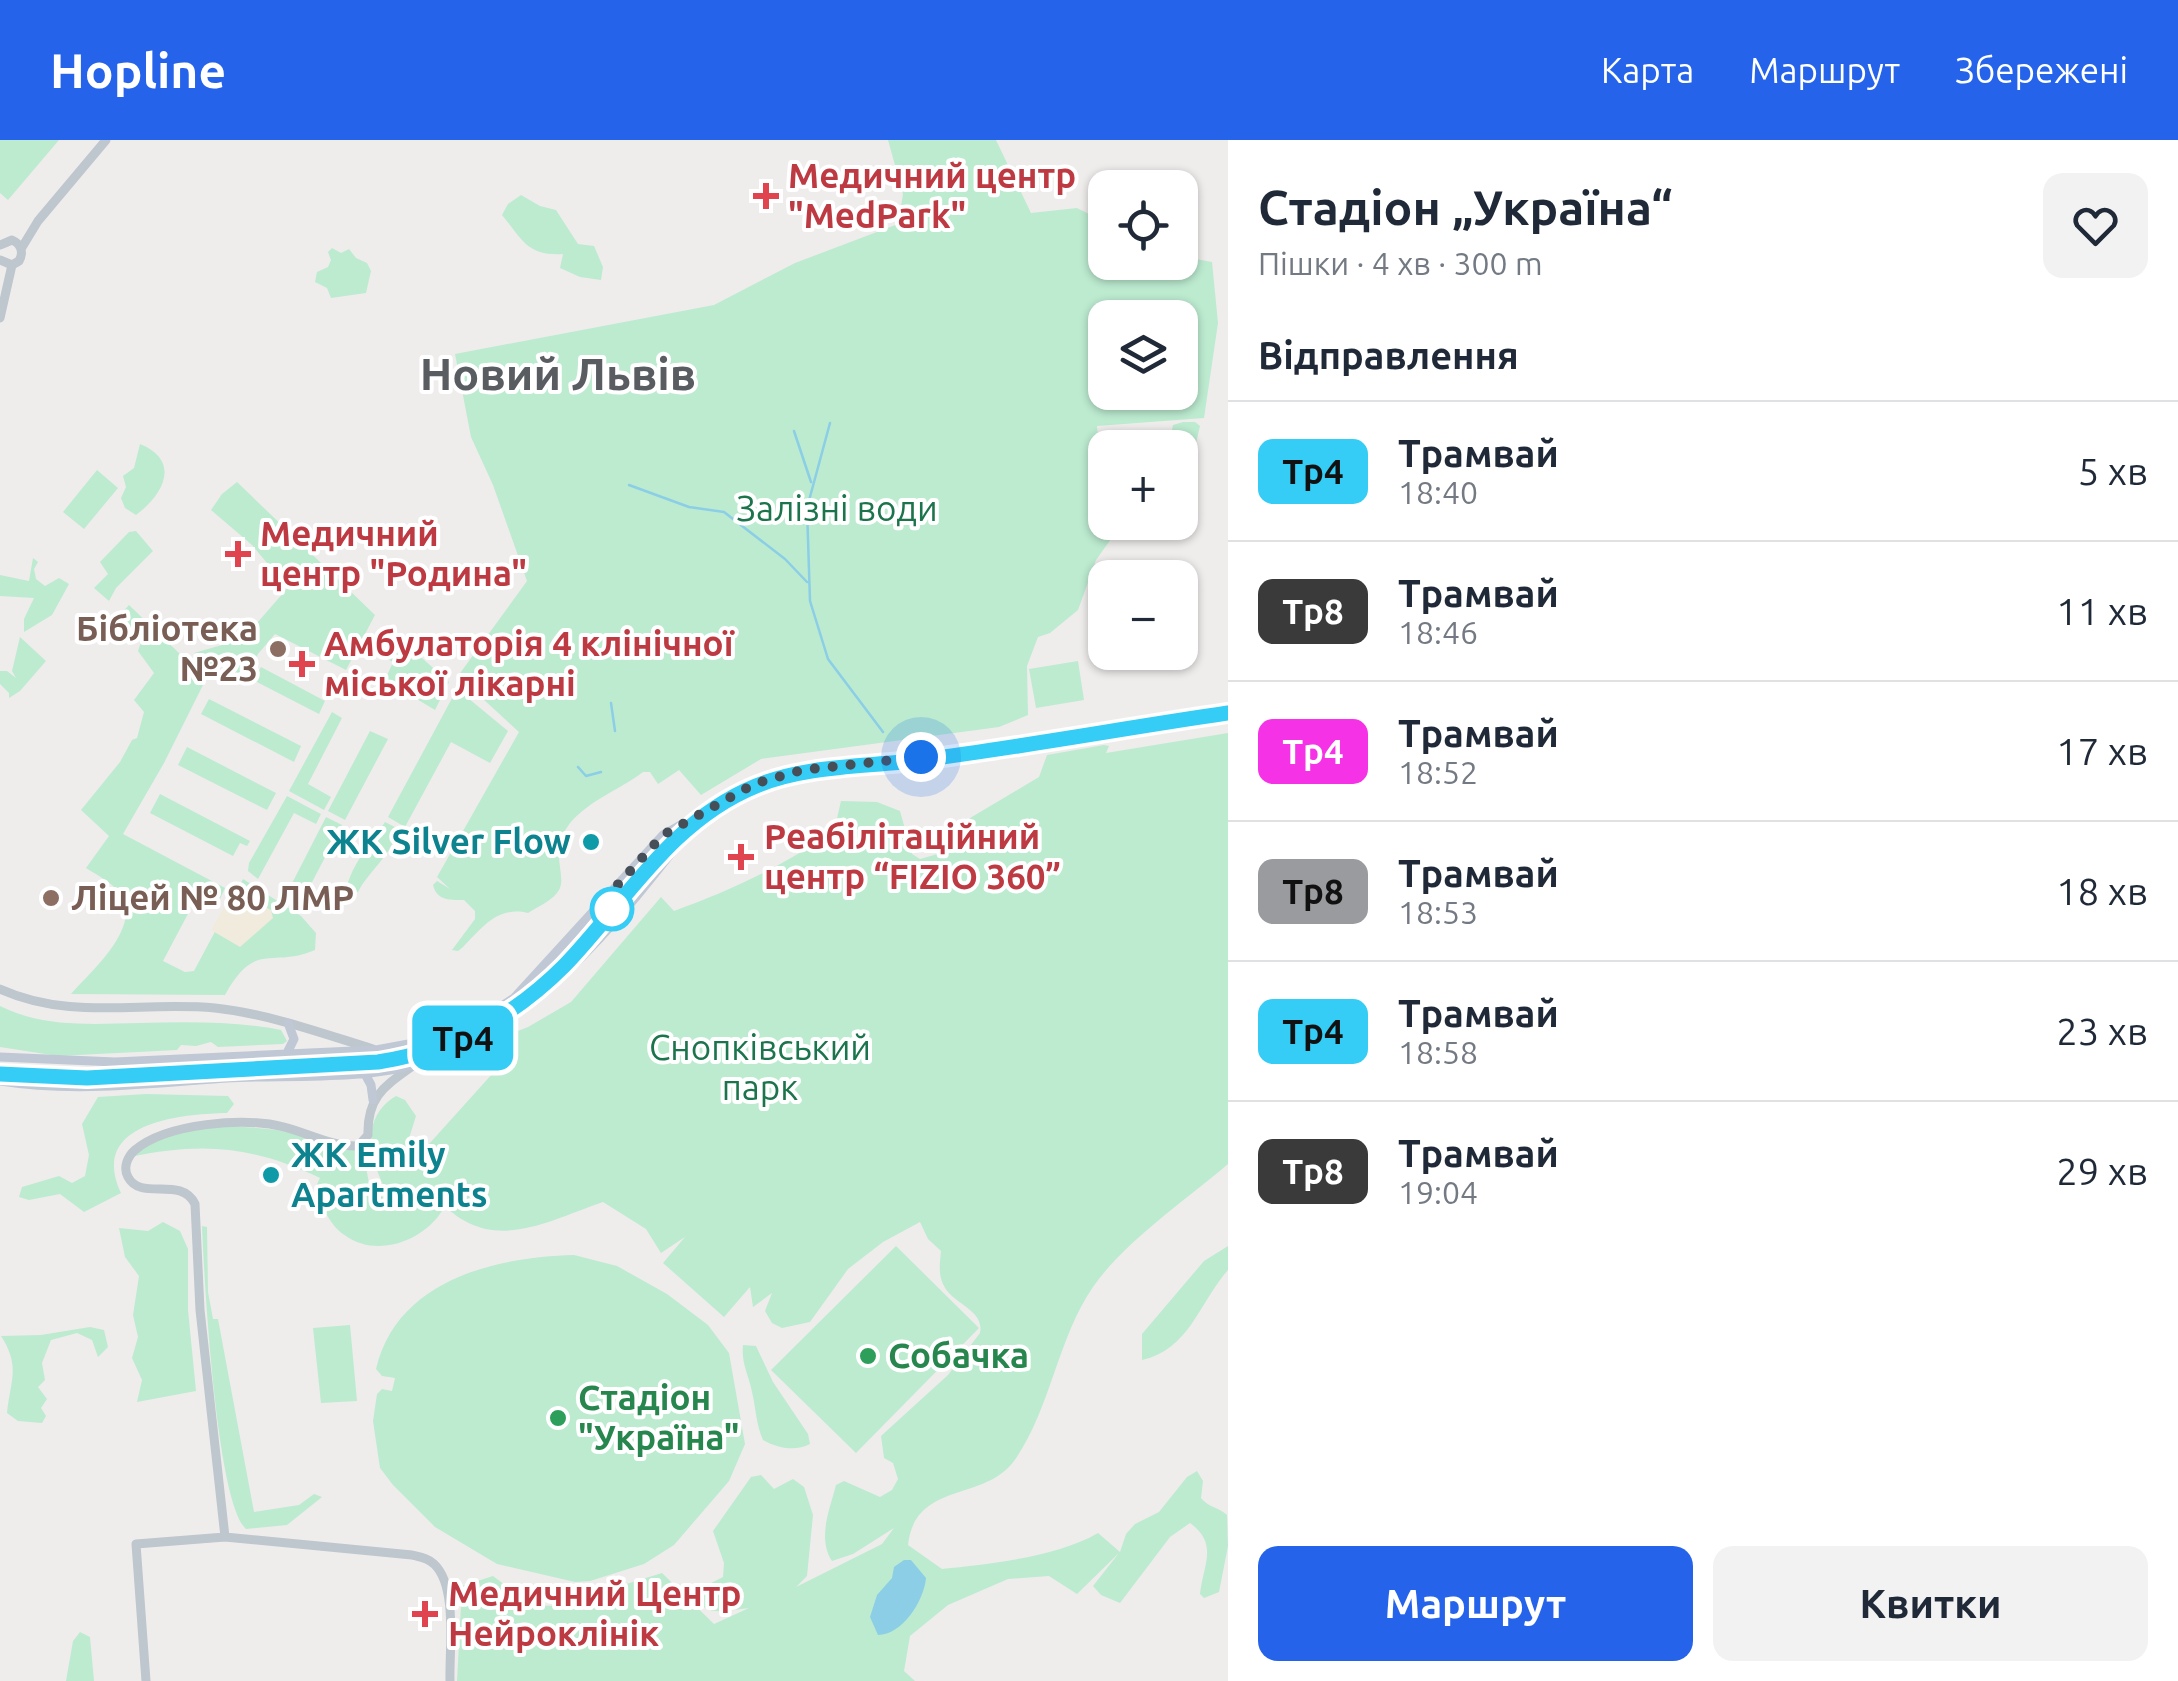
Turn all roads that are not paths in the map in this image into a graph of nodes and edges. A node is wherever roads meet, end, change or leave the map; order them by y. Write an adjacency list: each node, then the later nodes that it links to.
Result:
1 (106, 140): 2 (street)
2 (38, 222): 3 (street); 5 (street)
3 (12, 240): 4 (street); 5 (street)
4 (0, 245)
5 (22, 248): 7 (street)
6 (0, 260): 7 (street)
7 (12, 265): 8 (street)
8 (0, 318)
9 (1228, 710): 10 (main road)
10 (699, 818): 13 (main road); 17 (main road)
11 (0, 989): 12 (street)
12 (288, 1023): 13 (street); 14 (main road)
13 (376, 1050): 14 (main road)
14 (286, 1053): 15 (main road)
15 (232, 1055): 16 (main road); 19 (main road)
16 (0, 1057)
17 (415, 1064): 18 (main road); 21 (street)
18 (364, 1072): 19 (main road); 21 (main road)
19 (235, 1078): 20 (main road)
20 (0, 1081)
21 (373, 1100): 22 (street)
22 (225, 1537): 23 (street); 24 (street)
23 (146, 1681)
24 (450, 1681)

